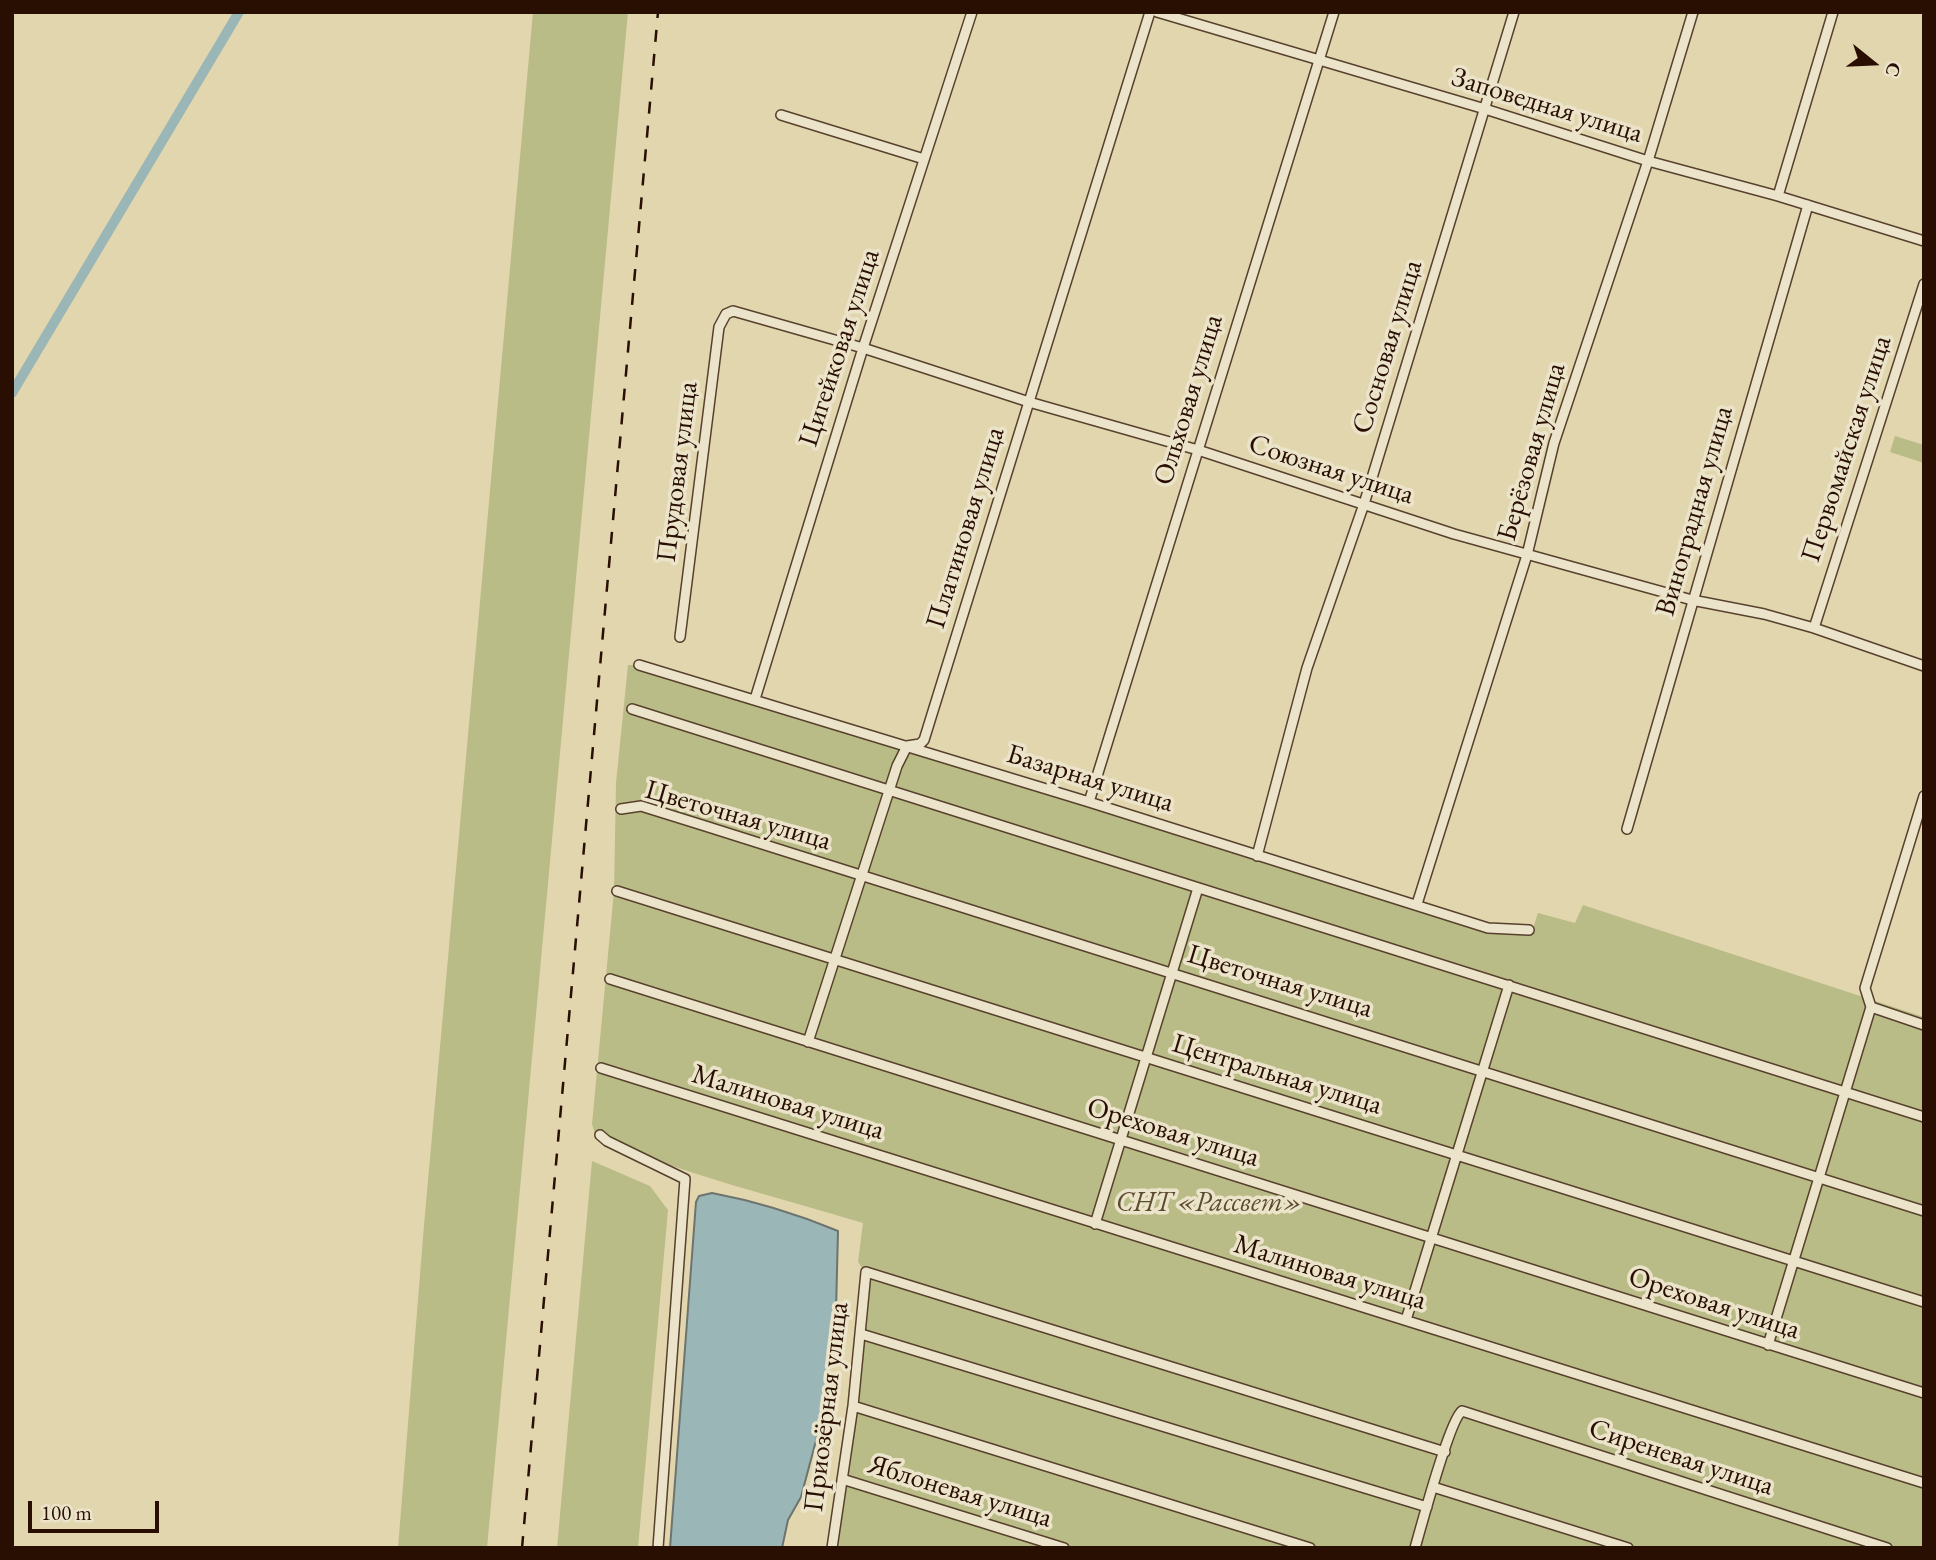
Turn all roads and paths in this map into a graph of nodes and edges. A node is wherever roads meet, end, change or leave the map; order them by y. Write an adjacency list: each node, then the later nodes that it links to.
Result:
1 (972, 12): 11 (street, Цигейковая улица)
2 (1150, 12): 19 (street, Платиновая улица)
3 (1157, 12): 8 (street, Заповедная улица)
4 (1334, 12): 8 (street, Ольховая улица)
5 (1514, 12): 9 (street, Сосновая улица)
6 (1693, 12): 12 (street, Берёзовая улица)
7 (1833, 12): 13 (street)
8 (1319, 61): 9 (street, Заповедная улица); 20 (street, Ольховая улица)
9 (1485, 108): 12 (street, Заповедная улица); 21 (street, Сосновая улица)
10 (781, 115): 11 (street)
11 (925, 159): 18 (street, Цигейковая улица)
12 (1648, 161): 13 (street, Заповедная улица); 22 (street, Берёзовая улица)
13 (1778, 196): 14 (street, Заповедная улица)
14 (1808, 205): 15 (street, Заповедная улица); 23 (street, Виноградная улица)
15 (1924, 241)
16 (1924, 284): 24 (street, Первомайская улица)
17 (726, 314): 18 (street, Союзная улица); 25 (street, Прудовая улица)
18 (863, 348): 19 (street, Союзная улица); 28 (street, Цигейковая улица)
19 (1029, 402): 20 (street, Союзная улица); 30 (street, Платиновая улица)
20 (1198, 450): 21 (street, Союзная улица); 33 (street, Ольховая улица)
21 (1364, 505): 22 (street, Союзная улица); 36 (street, Сосновая улица)
22 (1527, 555): 23 (street, Союзная улица); 40 (street, Берёзовая улица)
23 (1692, 600): 24 (street, Союзная улица); 35 (street, Виноградная улица)
24 (1814, 628): 27 (street, Союзная улица)
25 (680, 638)
26 (639, 665): 28 (street, Базарная улица)
27 (1924, 666)
28 (755, 699): 30 (street, Базарная улица)
29 (632, 709): 31 (street)
30 (907, 746): 31 (street, Платиновая улица); 33 (street, Базарная улица)
31 (888, 790): 37 (street, Платиновая улица); 38 (street)
32 (1924, 796): 46 (street)
33 (1089, 802): 36 (street, Базарная улица)
34 (621, 809): 37 (street, Цветочная улица)
35 (1627, 829)
36 (1257, 856): 40 (street, Базарная улица)
37 (861, 874): 42 (street, Платиновая улица); 43 (street, Цветочная улица)
38 (1198, 888): 43 (street); 45 (street)
39 (617, 891): 42 (street, Центральная улица)
40 (1417, 904): 41 (street, Базарная улица)
41 (1528, 930)
42 (835, 960): 48 (street, Платиновая улица); 49 (street, Центральная улица)
43 (1172, 972): 49 (street); 51 (street, Цветочная улица)
44 (610, 979): 48 (street, Ореховая улица)
45 (1509, 985): 51 (street); 52 (street)
46 (1871, 1007): 47 (street); 52 (street)
47 (1924, 1025)
48 (808, 1042): 55 (street, Ореховая улица)
49 (1147, 1058): 55 (street); 56 (street, Центральная улица)
50 (601, 1068): 59 (street, Малиновая улица)
51 (1484, 1070): 56 (street); 57 (street, Цветочная улица)
52 (1846, 1093): 53 (street); 57 (street)
53 (1924, 1117)
54 (600, 1135): 73 (street)
55 (1122, 1140): 59 (street); 60 (street, Ореховая улица)
56 (1457, 1156): 60 (street); 61 (street, Центральная улица)
57 (1819, 1178): 58 (street, Цветочная улица); 61 (street)
58 (1924, 1211)
59 (1095, 1224): 63 (street, Малиновая улица)
60 (1431, 1238): 63 (street); 65 (street, Ореховая улица)
61 (1792, 1260): 62 (street, Центральная улица); 65 (street)
62 (1924, 1301)
63 (1406, 1320): 70 (street, Малиновая улица)
64 (861, 1335): 67 (street, Приозёрная улица); 68 (street, Приозёрная улица); 72 (street)
65 (1768, 1345): 66 (street, Ореховая улица)
66 (1924, 1393)
67 (853, 1406): 69 (street, Приозёрная улица); 76 (street)
68 (1445, 1452): 71 (street); 79 (street, Сиреневая улица)
69 (842, 1479): 74 (street, Приозёрная улица); 75 (street, Яблоневая улица)
70 (1924, 1483)
71 (1433, 1486): 72 (street); 78 (street)
72 (1427, 1507): 77 (street)
73 (658, 1548)
74 (832, 1548)
75 (1064, 1548)
76 (1310, 1548)
77 (1415, 1548)
78 (1628, 1548)
79 (1887, 1548)

